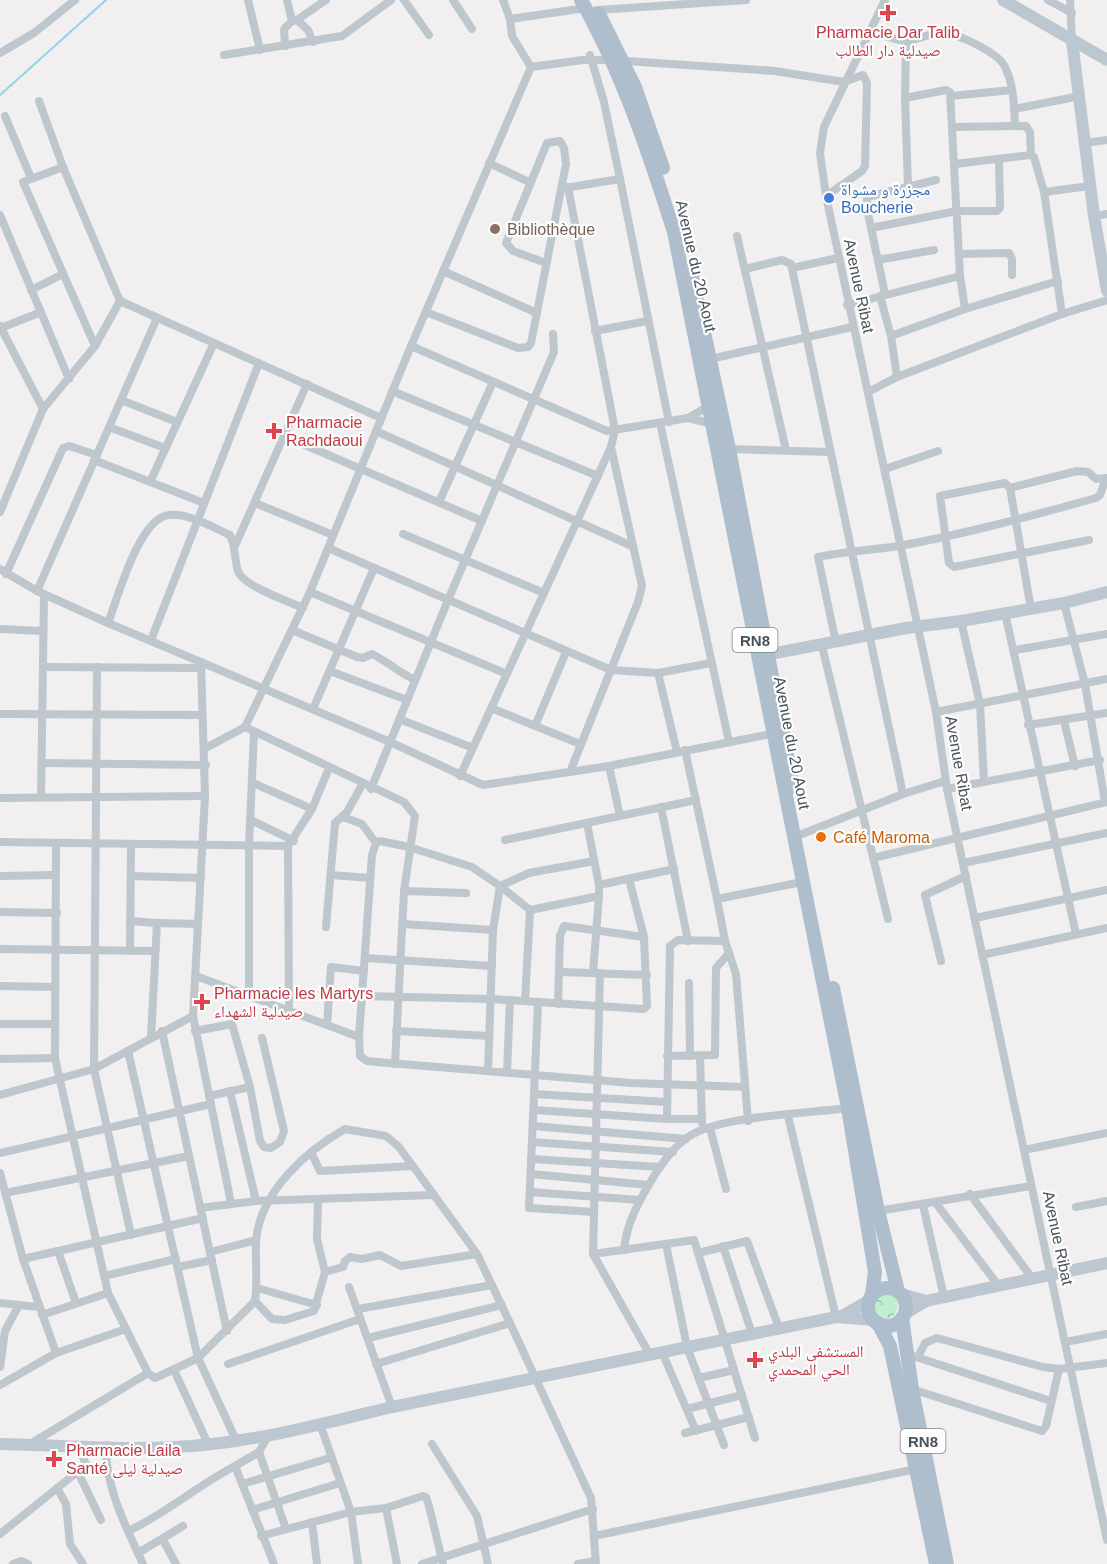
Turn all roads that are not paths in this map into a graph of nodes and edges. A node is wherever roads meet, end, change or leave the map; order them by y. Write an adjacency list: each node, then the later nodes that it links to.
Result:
1 (75, 0): 27 (street)
2 (248, 0): 26 (street)
3 (287, 0): 17 (street)
4 (326, 0): 17 (street)
5 (391, 0): 22 (street)
6 (404, 0): 20 (street)
7 (453, 0): 18 (street)
8 (503, 0): 16 (street)
9 (746, 0): 14 (street)
10 (885, 0): 19 (street, Avenue Ribat)
11 (1003, 0): 21 (street)
12 (1048, 0): 15 (street)
13 (1070, 0): 15 (street)
14 (589, 4): 16 (street); 25 (main road, Avenue du 20 Aout / RN8); 31 (main road, Avenue du 20 Aout / RN8)
15 (1072, 13): 21 (street)
16 (510, 19): 32 (street)
17 (295, 21): 22 (street); 24 (street)
18 (472, 29)
19 (870, 32): 23 (street); 33 (street, Avenue Ribat)
20 (429, 35)
21 (1072, 41): 30 (street); 36 (street)
22 (312, 42): 24 (street)
23 (906, 42): 34 (street); 37 (street)
24 (285, 46): 26 (street)
25 (604, 46): 29 (street); 31 (main road, Avenue du 20 Aout / RN8)
26 (260, 50): 28 (street)
27 (0, 53)
28 (224, 55)
29 (588, 59): 31 (street); 32 (street); 51 (street)
30 (1107, 60)
31 (617, 61): 33 (street); 101 (main road, Avenue du 20 Aout / RN8); 111 (main road, Avenue du 20 Aout / RN8)
32 (531, 67): 47 (street)
33 (844, 82): 58 (street, Avenue Ribat); 58 (street)
34 (1012, 90): 35 (street); 39 (street)
35 (951, 96): 37 (street); 42 (street)
36 (1080, 96): 39 (street); 44 (street)
37 (905, 98): 55 (street)
38 (39, 101): 49 (street)
39 (1014, 109): 41 (street)
40 (5, 116): 50 (street)
41 (1015, 126): 42 (street); 45 (street)
42 (953, 128): 48 (street)
43 (1107, 141): 44 (street)
44 (1084, 143): 54 (street)
45 (1031, 155): 46 (street); 57 (street)
46 (999, 159): 48 (street); 59 (street)
47 (489, 164): 53 (street); 73 (street)
48 (955, 164): 59 (street)
49 (63, 167): 50 (street); 82 (street)
50 (31, 178): 74 (street)
51 (620, 179): 56 (street); 90 (street)
52 (936, 180): 55 (street)
53 (529, 182): 56 (street); 70 (street)
54 (1090, 186): 57 (street); 62 (street)
55 (908, 187): 63 (street)
56 (565, 188): 70 (street); 93 (street)
57 (1044, 192): 77 (street)
58 (825, 196): 68 (street, Avenue Ribat)
59 (957, 211): 63 (street); 67 (street)
60 (1107, 214): 62 (street)
61 (0, 215): 64 (street)
62 (1094, 216): 79 (street)
63 (872, 228): 69 (street)
64 (3, 231): 78 (street)
65 (737, 236): 72 (street)
66 (934, 249): 69 (street)
67 (959, 254): 75 (street); 76 (street)
68 (838, 258): 71 (street); 83 (street, Avenue Ribat)
69 (878, 260): 80 (street)
70 (546, 263): 87 (street)
71 (792, 268): 72 (street); 96 (street)
72 (745, 269): 100 (street)
73 (443, 271): 86 (street); 87 (street)
74 (63, 274): 78 (street); 98 (street)
75 (1012, 275)
76 (960, 276): 80 (street); 84 (street)
77 (1058, 281): 84 (street); 88 (street)
78 (31, 290): 85 (street)
79 (1107, 291)
80 (883, 295): 83 (street); 95 (street)
81 (1107, 300): 88 (street)
82 (120, 301): 89 (street); 98 (street)
83 (847, 305): 92 (street, Avenue Ribat)
84 (965, 309): 95 (street)
85 (41, 312): 91 (street); 104 (street)
86 (426, 312): 87 (street); 99 (street)
87 (537, 313)
88 (1062, 314): 103 (street)
89 (158, 318): 97 (street); 109 (street)
90 (647, 321): 93 (street); 116 (street)
91 (0, 327): 112 (street)
92 (852, 327): 96 (street); 108 (street, Avenue Ribat)
93 (595, 331): 120 (street)
94 (553, 334): 110 (street)
95 (891, 336): 103 (street)
96 (806, 338): 100 (street); 129 (street)
97 (214, 343): 102 (street); 115 (street)
98 (95, 346): 104 (street)
99 (411, 346): 105 (street); 107 (street)
100 (763, 347): 101 (street); 127 (street)
101 (710, 359): 126 (main road, Avenue du 20 Aout / RN8)
102 (259, 363): 106 (street); 140 (street)
103 (897, 377): 108 (street)
104 (69, 379): 112 (street)
105 (493, 382): 110 (street); 117 (street)
106 (307, 384): 113 (street); 122 (street)
107 (392, 391): 113 (street); 117 (street)
108 (868, 392): 133 (street, Avenue Ribat)
109 (121, 400): 115 (street); 119 (street)
110 (534, 400): 120 (street); 123 (street)
111 (709, 406): 114 (street); 118 (main road, Avenue du 20 Aout / RN8)
112 (43, 409): 142 (street)
113 (381, 418): 121 (street)
114 (688, 418): 116 (street); 118 (street)
115 (177, 422): 125 (street)
116 (664, 422): 120 (street); 188 (street)
117 (474, 424): 123 (street); 131 (street)
118 (713, 424): 187 (main road, Avenue du 20 Aout / RN8)
119 (109, 427): 125 (street); 130 (street)
120 (615, 430): 124 (street)
121 (376, 431): 131 (street); 132 (street)
122 (284, 436): 132 (street); 141 (street)
123 (516, 442): 134 (street); 137 (street)
124 (611, 447): 134 (street); 152 (street)
125 (165, 448): 136 (street)
126 (729, 449): 127 (street); 187 (main road, Avenue du 20 Aout / RN8)
127 (786, 450): 129 (street)
128 (938, 451): 133 (street)
129 (829, 452): 155 (street)
130 (96, 458): 136 (street); 159 (street); 162 (street)
131 (455, 466): 137 (street); 139 (street)
132 (361, 468): 139 (street); 148 (street)
133 (885, 469): 153 (street, Avenue Ribat)
134 (598, 476): 146 (street)
135 (1107, 478): 138 (street); 144 (street)
136 (150, 482): 140 (street)
137 (498, 485): 145 (street); 146 (street)
138 (1010, 488): 144 (street); 149 (street)
139 (439, 502): 145 (street)
140 (204, 503): 143 (street)
141 (255, 503): 148 (street); 151 (street)
142 (0, 512)
143 (197, 520): 151 (street); 171 (street); 179 (street)
144 (1016, 520): 149 (street); 156 (street)
145 (482, 521): 157 (street)
146 (577, 521): 152 (street); 163 (street)
147 (403, 534): 157 (street)
148 (333, 535): 154 (street)
149 (944, 535): 153 (street); 156 (street)
150 (1089, 540): 156 (street)
151 (236, 546): 166 (street)
152 (632, 546): 192 (street)
153 (898, 546): 155 (street); 172 (street, Avenue Ribat)
154 (328, 548): 158 (street); 160 (street)
155 (852, 550): 178 (street); 182 (street)
156 (1022, 554): 167 (street)
157 (465, 561): 163 (street); 164 (street)
158 (374, 568): 164 (street); 168 (street)
159 (3, 572): 162 (street)
160 (310, 592): 166 (street); 168 (street)
161 (1107, 592): 165 (street)
162 (40, 593): 171 (street); 175 (street)
163 (544, 593): 176 (street)
164 (448, 600): 176 (street); 181 (street)
165 (1064, 603): 167 (street); 180 (street)
166 (303, 608): 174 (street)
167 (1031, 609): 169 (street)
168 (356, 611): 181 (street); 184 (street)
169 (1005, 613): 170 (street); 185 (street)
170 (961, 621): 172 (street); 202 (street)
171 (108, 623): 179 (street)
172 (916, 627): 178 (street); 205 (street, Avenue Ribat)
173 (0, 629): 175 (street)
174 (292, 630): 184 (street); 199 (street)
175 (43, 631): 190 (street)
176 (526, 633): 186 (street); 194 (street)
177 (1107, 634): 180 (street)
178 (868, 635): 182 (street); 238 (street)
179 (151, 640): 189 (street)
180 (1076, 641): 185 (street); 198 (street)
181 (430, 643): 194 (street); 196 (street)
182 (836, 643): 183 (street)
183 (822, 646): 187 (street); 247 (street)
184 (339, 649): 193 (street); 196 (street)
185 (1015, 650): 200 (street)
186 (566, 652): 192 (street); 215 (street)
187 (763, 655): 217 (main road, Avenue du 20 Aout / RN8)
188 (711, 663): 195 (street); 219 (street)
189 (201, 665): 191 (street); 199 (street); 210 (street)
190 (43, 667): 191 (street); 208 (street)
191 (97, 668): 209 (street)
192 (611, 670): 195 (street); 220 (street)
193 (330, 671): 201 (street); 204 (street)
194 (507, 674): 203 (street)
195 (658, 674): 223 (street)
196 (415, 680): 201 (street)
197 (1107, 680): 198 (street)
198 (1085, 684): 200 (street); 211 (street)
199 (264, 689): 204 (street); 216 (street)
200 (1025, 695): 202 (street); 214 (street)
201 (407, 700): 212 (street)
202 (980, 704): 205 (street); 234 (street)
203 (491, 708): 215 (street); 221 (street)
204 (314, 709): 218 (street)
205 (936, 712): 236 (street, Avenue Ribat)
206 (1107, 713): 211 (street)
207 (0, 714): 208 (street)
208 (42, 714): 209 (street); 225 (street)
209 (97, 715): 210 (street); 226 (street)
210 (202, 715): 222 (street)
211 (1091, 716): 213 (street); 224 (street)
212 (399, 719): 218 (street); 221 (street)
213 (1064, 722): 214 (street); 229 (street)
214 (1028, 725): 231 (street)
215 (535, 726): 220 (street)
216 (250, 730): 222 (street); 230 (street); 235 (street)
217 (777, 733): 219 (street); 254 (main road, Avenue du 20 Aout / RN8); 279 (main road, Avenue du 20 Aout / RN8)
218 (390, 742): 233 (street); 237 (street)
219 (729, 742): 223 (street)
220 (580, 744): 232 (street)
221 (473, 748): 233 (street)
222 (204, 749): 227 (street)
223 (681, 751): 228 (street); 243 (street)
224 (1100, 760): 229 (street); 244 (street)
225 (42, 763): 226 (street); 240 (street)
226 (96, 764): 227 (street); 241 (street)
227 (206, 765): 239 (street)
228 (609, 766): 232 (street); 248 (street)
229 (1075, 766): 231 (street)
230 (329, 768): 237 (street); 246 (street)
231 (1039, 770): 234 (street); 249 (street)
232 (570, 772): 233 (street)
233 (460, 776)
234 (984, 781): 236 (street)
235 (253, 783): 246 (street); 251 (street)
236 (946, 785): 238 (street); 255 (street, Avenue Ribat)
237 (367, 787): 250 (street); 266 (street)
238 (903, 794): 247 (street)
239 (206, 796): 241 (street); 264 (street)
240 (41, 797): 241 (street); 242 (street)
241 (96, 797): 259 (street)
242 (0, 798)
243 (696, 800): 245 (street); 287 (street)
244 (1106, 802): 249 (street)
245 (661, 807): 248 (street); 270 (street)
246 (312, 809): 262 (street)
247 (860, 810): 254 (street); 267 (street)
248 (620, 816): 252 (street)
249 (1049, 816): 255 (street); 263 (street)
250 (343, 817): 260 (street); 272 (street)
251 (251, 820): 262 (street); 265 (street)
252 (587, 823): 256 (street); 268 (street)
253 (1107, 833): 263 (street)
254 (802, 834): 420 (main road, Avenue du 20 Aout / RN8)
255 (957, 837): 267 (street); 269 (street, Avenue Ribat)
256 (505, 840)
257 (0, 842): 258 (street)
258 (56, 843): 259 (street); 271 (street)
259 (96, 843): 261 (street); 307 (street)
260 (376, 843): 266 (street); 277 (street)
261 (131, 844): 264 (street); 274 (street)
262 (291, 844): 265 (street); 333 (street)
263 (1056, 844): 269 (street); 286 (street)
264 (203, 845): 265 (street); 276 (street)
265 (249, 845): 324 (street)
266 (409, 847): 281 (street); 283 (street)
267 (873, 858): 292 (street)
268 (594, 861): 280 (street); 281 (street)
269 (963, 863): 275 (street, Avenue Ribat)
270 (674, 869): 278 (street); 303 (street)
271 (55, 875): 273 (street); 290 (street)
272 (331, 875): 277 (street); 297 (street)
273 (0, 876)
274 (131, 876): 276 (street); 293 (street)
275 (966, 876): 291 (street, Avenue Ribat); 314 (street)
276 (201, 878): 295 (street)
277 (370, 878): 312 (street)
278 (629, 879): 280 (street); 302 (street)
279 (802, 882): 287 (street); 368 (main road, Avenue du 20 Aout / RN8)
280 (600, 885): 285 (street)
281 (500, 886): 288 (street); 300 (street)
282 (1107, 890): 286 (street)
283 (404, 891): 284 (street); 296 (street)
284 (466, 893)
285 (599, 896): 288 (street); 299 (street)
286 (1068, 898): 291 (street); 301 (street)
287 (717, 899): 304 (street)
288 (530, 910): 329 (street)
289 (0, 912): 290 (street)
290 (57, 913): 306 (street)
291 (975, 918): 311 (street, Avenue Ribat)
292 (888, 919)
293 (130, 921): 294 (street); 308 (street)
294 (157, 923): 295 (street); 309 (street)
295 (198, 924): 320 (street)
296 (404, 924): 300 (street); 313 (street)
297 (326, 927)
298 (1107, 928): 301 (street)
299 (597, 929): 302 (street); 317 (street); 318 (street)
300 (493, 930): 315 (street)
301 (1076, 934): 311 (street)
302 (644, 938): 319 (street)
303 (688, 941): 304 (street); 346 (street)
304 (725, 941): 310 (street)
305 (0, 949): 306 (street)
306 (55, 950): 307 (street); 323 (street)
307 (95, 950): 308 (street); 352 (street)
308 (130, 951): 309 (street)
309 (155, 951): 342 (street)
310 (729, 953): 348 (street); 361 (street)
311 (982, 955): 386 (street, Avenue Ribat)
312 (365, 958): 313 (street); 316 (street)
313 (402, 960): 315 (street); 326 (street)
314 (941, 961)
315 (492, 966): 327 (street)
316 (364, 971): 325 (street); 337 (street)
317 (560, 972): 318 (street); 331 (street)
318 (597, 973): 319 (street); 332 (street)
319 (647, 975): 332 (street)
320 (196, 976): 324 (street); 334 (street)
321 (689, 983): 347 (street)
322 (0, 986): 323 (street)
323 (55, 987): 336 (street)
324 (249, 996): 333 (street)
325 (362, 996): 326 (street); 343 (street)
326 (399, 996): 327 (street); 340 (street)
327 (491, 999): 328 (street); 341 (street)
328 (510, 1000): 329 (street); 354 (street)
329 (525, 1001): 330 (street)
330 (538, 1003): 331 (street); 355 (street)
331 (558, 1005): 332 (street)
332 (600, 1007): 357 (street)
333 (289, 1011): 337 (street)
334 (193, 1016): 338 (street); 339 (street)
335 (0, 1024): 336 (street)
336 (55, 1024): 349 (street)
337 (327, 1025): 343 (street)
338 (195, 1030): 360 (street); 366 (street)
339 (162, 1031): 342 (street); 370 (street)
340 (396, 1031): 341 (street); 351 (street)
341 (489, 1036): 353 (street)
342 (151, 1037): 345 (street)
343 (359, 1037): 351 (street)
344 (262, 1038): 360 (street)
345 (128, 1051): 352 (street); 375 (street)
346 (667, 1056): 347 (street); 358 (street)
347 (690, 1056): 348 (street)
348 (700, 1056): 359 (street)
349 (55, 1058): 350 (street); 356 (street)
350 (0, 1059)
351 (395, 1064): 353 (street)
352 (94, 1069): 356 (street); 378 (street)
353 (488, 1071): 354 (street)
354 (507, 1072): 355 (street)
355 (535, 1076): 357 (street); 363 (street)
356 (60, 1080): 364 (street); 382 (street)
357 (598, 1081): 358 (street); 365 (street)
358 (668, 1086): 359 (street); 367 (street)
359 (701, 1086): 361 (street); 374 (street)
360 (250, 1087): 362 (street)
361 (745, 1087): 376 (street)
362 (230, 1091): 366 (street); 411 (street)
363 (534, 1094): 365 (street); 369 (street)
364 (0, 1095)
365 (597, 1098): 367 (street); 371 (street)
366 (210, 1100): 370 (street); 416 (street)
367 (667, 1102): 373 (street)
368 (848, 1108): 372 (street); 448 (main road, Avenue du 20 Aout / RN8)
369 (534, 1110): 371 (street); 377 (street)
370 (179, 1112): 375 (street); 390 (street)
371 (597, 1114): 373 (street); 380 (street)
372 (788, 1116): 376 (street); 459 (street)
373 (667, 1119): 374 (street)
374 (702, 1119): 379 (street)
375 (143, 1120): 378 (street); 392 (street)
376 (748, 1120): 379 (street)
377 (533, 1126): 380 (street); 384 (street)
378 (107, 1128): 382 (street); 396 (street)
379 (706, 1129): 383 (street); 403 (street)
380 (596, 1132): 383 (street); 385 (street)
381 (1107, 1133): 386 (street)
382 (72, 1136): 389 (street); 399 (street)
383 (686, 1139): 388 (street)
384 (532, 1142): 385 (street); 391 (street)
385 (596, 1147): 388 (street); 393 (street)
386 (1024, 1150): 402 (street, Avenue Ribat)
387 (311, 1152): 394 (street); 394 (street); 412 (street)
388 (673, 1152): 395 (street)
389 (0, 1153)
390 (189, 1156): 392 (street); 419 (street)
391 (531, 1159): 393 (street); 398 (street)
392 (153, 1163): 396 (street); 423 (street)
393 (596, 1163): 395 (street); 400 (street)
394 (413, 1166): 407 (street)
395 (660, 1167): 401 (street)
396 (116, 1170): 399 (street); 424 (street)
397 (0, 1173): 405 (street)
398 (531, 1174): 400 (street); 404 (street)
399 (81, 1178): 405 (street); 426 (street)
400 (595, 1180): 401 (street); 408 (street)
401 (649, 1185): 410 (street)
402 (1031, 1186): 406 (street); 439 (street, Avenue Ribat)
403 (726, 1189)
404 (530, 1192): 408 (street); 421 (street)
405 (5, 1193): 415 (street)
406 (970, 1194): 414 (street); 441 (street)
407 (434, 1195): 409 (street); 432 (street)
408 (595, 1196): 410 (street); 421 (street)
409 (318, 1200): 412 (street); 438 (street)
410 (640, 1200): 429 (street)
411 (256, 1201): 412 (street); 416 (street)
412 (269, 1201): 425 (street)
413 (1107, 1201): 418 (street)
414 (935, 1202): 417 (street); 443 (street)
415 (4, 1203): 435 (street)
416 (231, 1203): 419 (street)
417 (923, 1205): 420 (street); 449 (street)
418 (1076, 1207)
419 (200, 1208): 422 (street)
420 (878, 1211): 446 (main road, Avenue du 20 Aout / RN8)
421 (594, 1212): 433 (street)
422 (202, 1218): 423 (street); 434 (street)
423 (168, 1226): 424 (street); 436 (street)
424 (131, 1234): 426 (street)
425 (256, 1240): 434 (street); 445 (street)
426 (96, 1242): 430 (street); 440 (street)
427 (666, 1244): 429 (street); 431 (street); 473 (street)
428 (723, 1246): 431 (street); 464 (street); 468 (street)
429 (624, 1250): 433 (street)
430 (58, 1251): 435 (street); 453 (street)
431 (698, 1253): 471 (street)
432 (477, 1254): 438 (street); 442 (street)
433 (593, 1254): 475 (street)
434 (211, 1256): 436 (street); 467 (street)
435 (23, 1259): 458 (street)
436 (176, 1263): 440 (street); 477 (street)
437 (1107, 1263): 439 (street)
438 (325, 1272): 455 (street)
439 (1050, 1275): 441 (street); 472 (street, Avenue Ribat)
440 (104, 1276): 447 (street)
441 (1032, 1278): 443 (street)
442 (492, 1285): 456 (street); 457 (street)
443 (998, 1285): 449 (street)
444 (349, 1287): 457 (street)
445 (257, 1288): 450 (street); 455 (street)
446 (899, 1292): 448 (main road); 451 (street); 460 (main road, RN8)
447 (108, 1293): 453 (street); 465 (street)
448 (871, 1297): 459 (street); 462 (main road, RN8)
449 (944, 1297): 451 (street)
450 (255, 1301): 455 (street); 467 (street)
451 (926, 1301): 460 (street)
452 (0, 1303): 454 (street)
453 (76, 1303): 458 (street)
454 (19, 1305): 458 (street); 466 (street)
455 (317, 1305)
456 (502, 1305): 463 (street); 470 (street)
457 (358, 1309): 461 (street)
458 (40, 1311): 474 (street)
459 (839, 1316): 462 (street); 464 (street)
460 (903, 1316): 462 (main road); 476 (main road, RN8)
461 (360, 1319): 470 (street); 480 (street)
462 (876, 1321): 515 (main road, RN8)
463 (510, 1323): 481 (street); 489 (street)
464 (779, 1328): 468 (street)
465 (126, 1329): 474 (street); 487 (street)
466 (2, 1330): 478 (street)
467 (227, 1331): 477 (street)
468 (752, 1334): 471 (street)
469 (1107, 1334): 472 (street)
470 (368, 1338): 481 (street)
471 (725, 1340): 473 (street); 486 (street)
472 (1065, 1342): 483 (street, Avenue Ribat)
473 (687, 1347): 475 (street); 488 (street)
474 (56, 1353): 490 (street)
475 (656, 1353): 489 (street); 496 (street)
476 (913, 1356): 484 (street); 491 (main road, RN8); 493 (street)
477 (198, 1358): 485 (street); 504 (street)
478 (0, 1363): 482 (street)
479 (1107, 1363): 483 (street)
480 (228, 1364)
481 (376, 1364): 495 (street)
482 (0, 1367)
483 (1070, 1368): 484 (street); 522 (street, Avenue Ribat)
484 (1059, 1369): 493 (street)
485 (174, 1370): 487 (street); 507 (street)
486 (734, 1370): 488 (street); 492 (street)
487 (147, 1373): 506 (street)
488 (699, 1378): 494 (street)
489 (536, 1379): 495 (street); 524 (street)
490 (0, 1385)
491 (912, 1389): 493 (street); 554 (main road, RN8)
492 (742, 1395): 494 (street); 497 (street)
493 (1051, 1401)
494 (709, 1404): 496 (street); 499 (street)
495 (392, 1407): 498 (street)
496 (687, 1409): 500 (street)
497 (748, 1417): 499 (street); 503 (street)
498 (320, 1424): 502 (street); 513 (street)
499 (717, 1425): 500 (street); 510 (street)
500 (696, 1431): 501 (street)
501 (685, 1433)
502 (269, 1434): 504 (street); 512 (street)
503 (755, 1438)
504 (236, 1440): 507 (street)
505 (0, 1444): 506 (street)
506 (29, 1444): 511 (street)
507 (208, 1444): 509 (street)
508 (432, 1444): 537 (street)
509 (106, 1445): 511 (street); 531 (street)
510 (724, 1445)
511 (79, 1446): 516 (street)
512 (259, 1452): 514 (street); 517 (street)
513 (330, 1458): 517 (street); 518 (street)
514 (235, 1466): 519 (street); 531 (street)
515 (916, 1469): 534 (street); 553 (main road, RN8)
516 (78, 1472): 520 (street); 527 (street)
517 (269, 1476): 519 (street); 521 (street)
518 (340, 1483): 521 (street); 526 (street)
519 (242, 1484): 525 (street)
520 (57, 1488): 532 (street); 543 (street)
521 (278, 1501): 525 (street); 530 (street)
522 (1104, 1507): 536 (street, Avenue Ribat)
523 (386, 1508): 526 (street); 539 (street); 549 (street)
524 (593, 1509): 534 (street); 537 (street)
525 (252, 1510): 533 (street)
526 (351, 1512): 528 (street); 548 (street)
527 (101, 1520)
528 (312, 1522): 530 (street); 547 (street)
529 (183, 1526): 535 (street)
530 (286, 1529): 533 (street)
531 (128, 1531): 538 (street)
532 (0, 1534)
533 (261, 1536): 546 (street)
534 (594, 1536): 540 (street)
535 (163, 1539): 538 (street); 545 (street)
536 (1107, 1540)
537 (484, 1544): 539 (street); 551 (street)
538 (138, 1553): 544 (street)
539 (442, 1561): 550 (street)
540 (596, 1562): 552 (street)
541 (13, 1564): 542 (street)
542 (28, 1564)
543 (83, 1564)
544 (143, 1564)
545 (176, 1564)
546 (274, 1564)
547 (317, 1564)
548 (358, 1564)
549 (397, 1564)
550 (422, 1564)
551 (488, 1564)
552 (578, 1564)
553 (936, 1564)
554 (947, 1564)

